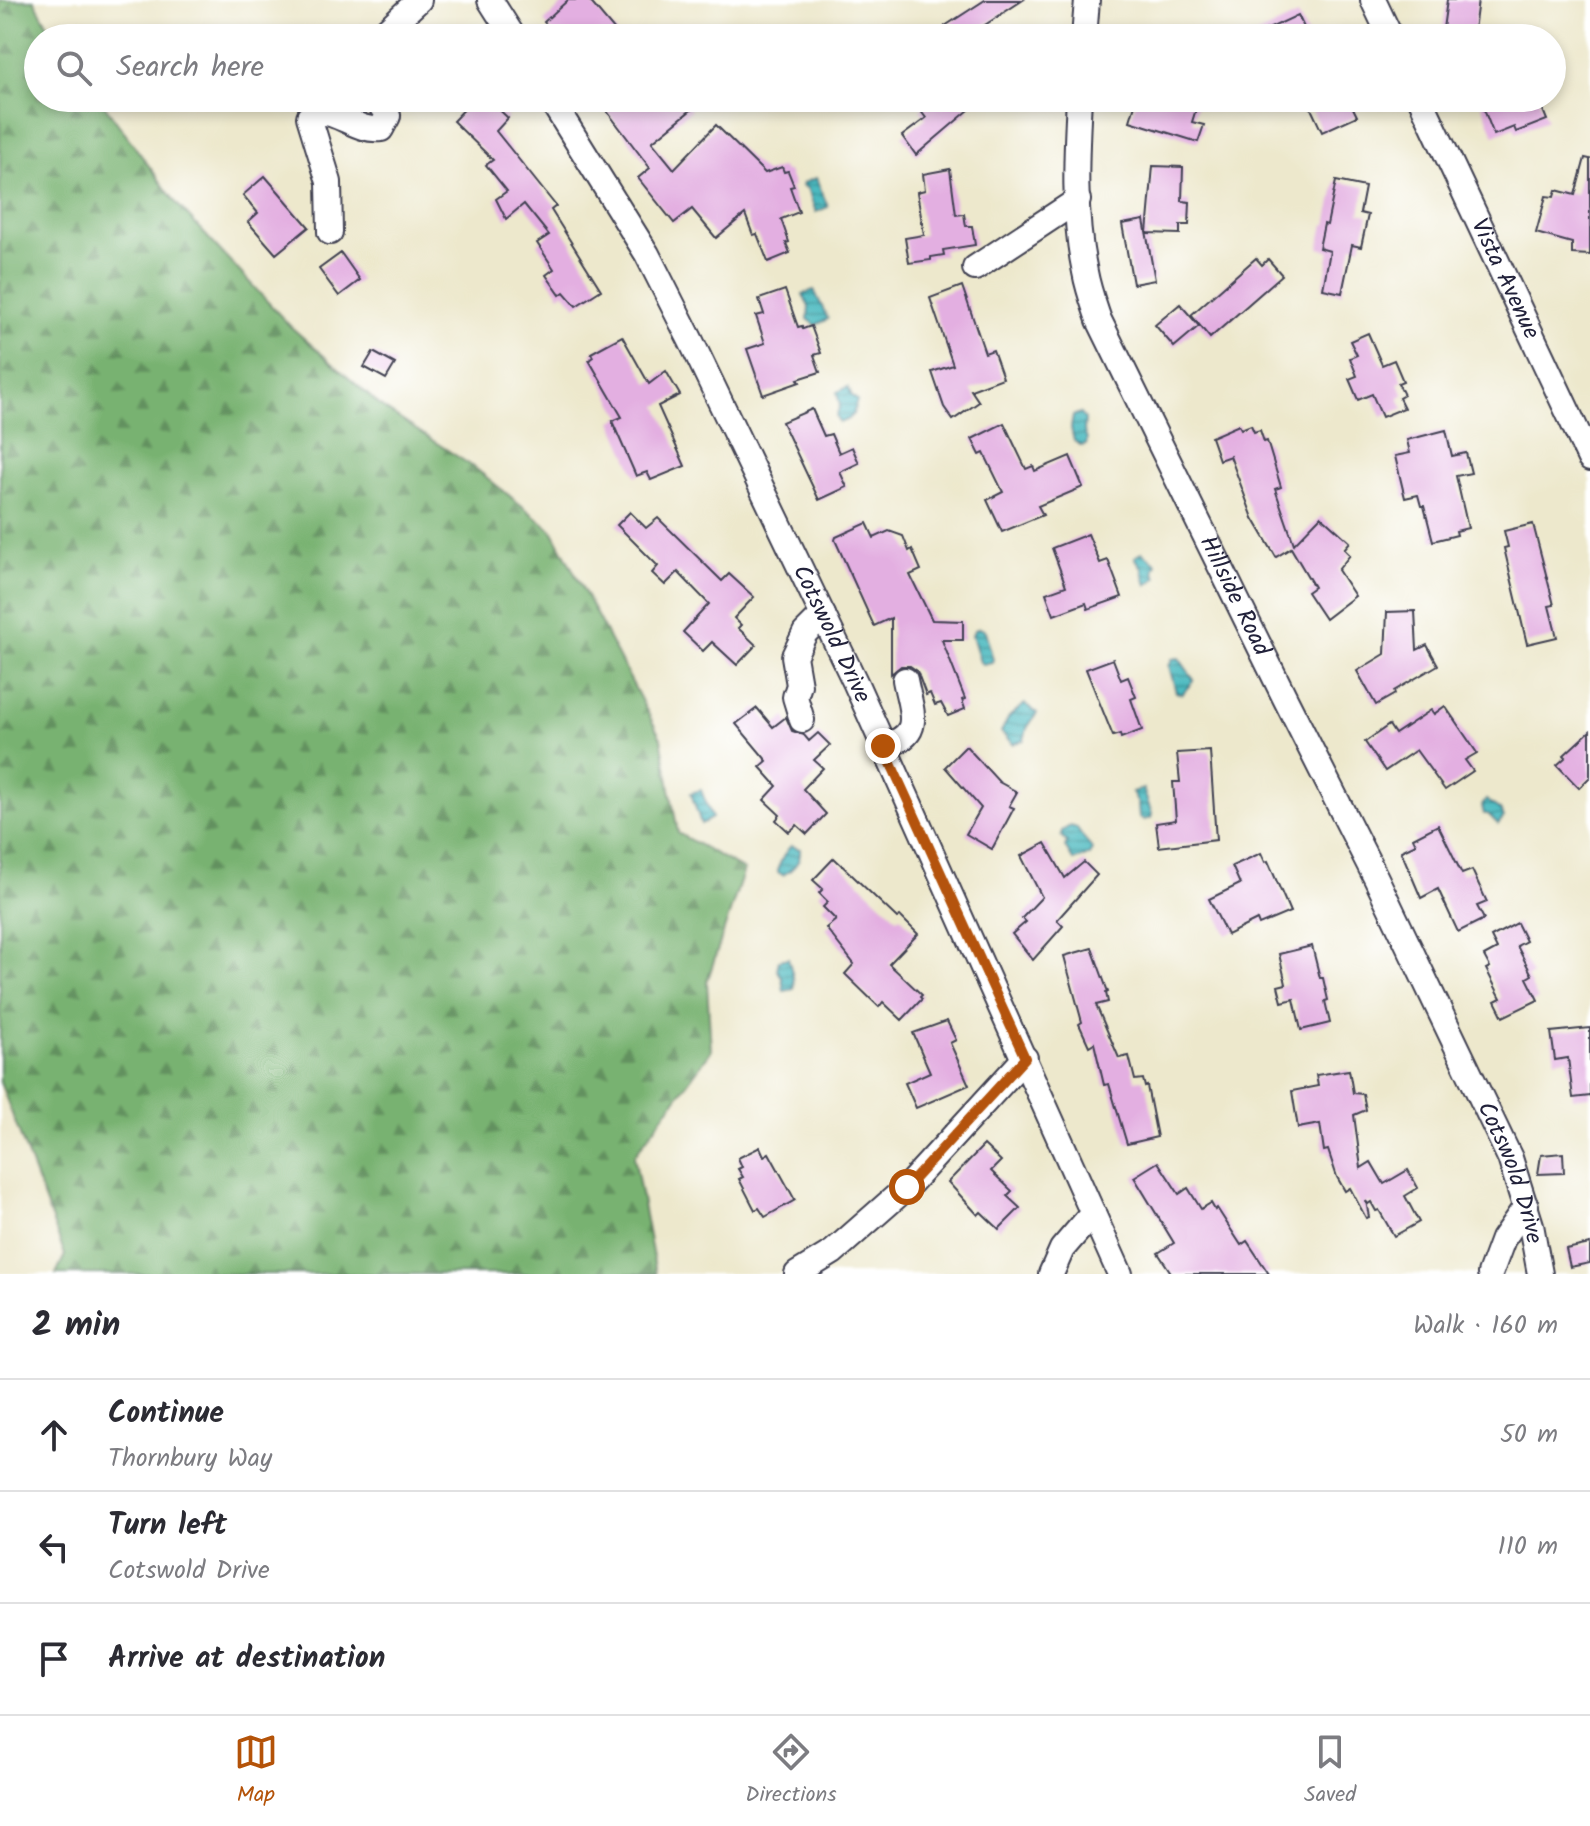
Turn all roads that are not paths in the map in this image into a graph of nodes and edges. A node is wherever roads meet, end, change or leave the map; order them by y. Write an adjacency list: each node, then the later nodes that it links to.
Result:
1 (419, 0): 5 (street)
2 (490, 0): 6 (street)
3 (1087, 0): 7 (street)
4 (1373, 0): 8 (street)
5 (393, 24)
6 (505, 24)
7 (1085, 24)
8 (1384, 24)
9 (316, 112): 16 (street)
10 (329, 112): 11 (street)
11 (385, 112)
12 (559, 112): 19 (street, Cotswold Drive)
13 (1078, 112): 15 (street, Hillside Road)
14 (1427, 112): 18 (street, Vista Avenue)
15 (1078, 200): 17 (street); 24 (street, Hillside Road)
16 (330, 232)
17 (975, 268)
18 (1590, 459)
19 (823, 615): 21 (street); 22 (street, Cotswold Drive)
20 (905, 680): 22 (street)
21 (802, 720)
22 (883, 746): 23 (street, Cotswold Drive)
23 (1025, 1058): 26 (street, Cotswold Drive); 27 (street)
24 (1471, 1073): 25 (street, Cotswold Drive)
25 (1526, 1206): 30 (street); 31 (street, Cotswold Drive)
26 (1093, 1213): 28 (street); 29 (street, Cotswold Drive)
27 (797, 1274)
28 (1051, 1274)
29 (1120, 1274)
30 (1490, 1274)
31 (1540, 1274)

